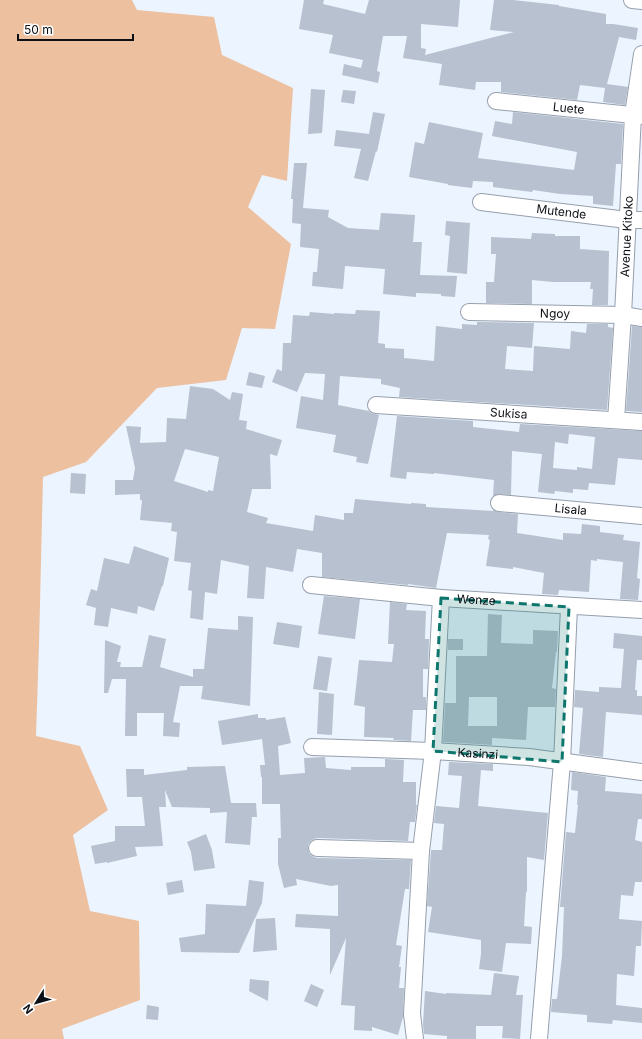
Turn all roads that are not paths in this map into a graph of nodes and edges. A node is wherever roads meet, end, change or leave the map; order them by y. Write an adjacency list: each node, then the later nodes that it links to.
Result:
1 (632, 0): 2 (street)
2 (642, 1)
3 (642, 54): 5 (street, Avenue Kitoko)
4 (496, 101): 5 (street, Luete)
5 (638, 115): 7 (street, Avenue Kitoko)
6 (481, 202): 7 (street, Mutende)
7 (635, 220): 9 (street, Avenue Kitoko)
8 (469, 312): 9 (street, Ngoy)
9 (623, 316): 10 (street, Ngoy); 12 (street, Avenue Kitoko)
10 (642, 318)
11 (376, 405): 12 (street, Sukisa)
12 (616, 420): 13 (street, Sukisa)
13 (642, 422)
14 (499, 503): 15 (street, Lisala)
15 (642, 516)
16 (312, 585): 17 (street, Wenze)
17 (441, 598): 18 (street, Wenze); 21 (street)
18 (569, 607): 19 (street, Wenze); 22 (street)
19 (642, 610)
20 (312, 747): 21 (street, Kasinzi)
21 (433, 751): 22 (street, Kasinzi); 25 (street)
22 (562, 762): 23 (street, Kasinzi); 27 (street)
23 (642, 772)
24 (317, 848): 25 (street)
25 (421, 851): 26 (street)
26 (415, 1039)
27 (539, 1039)

